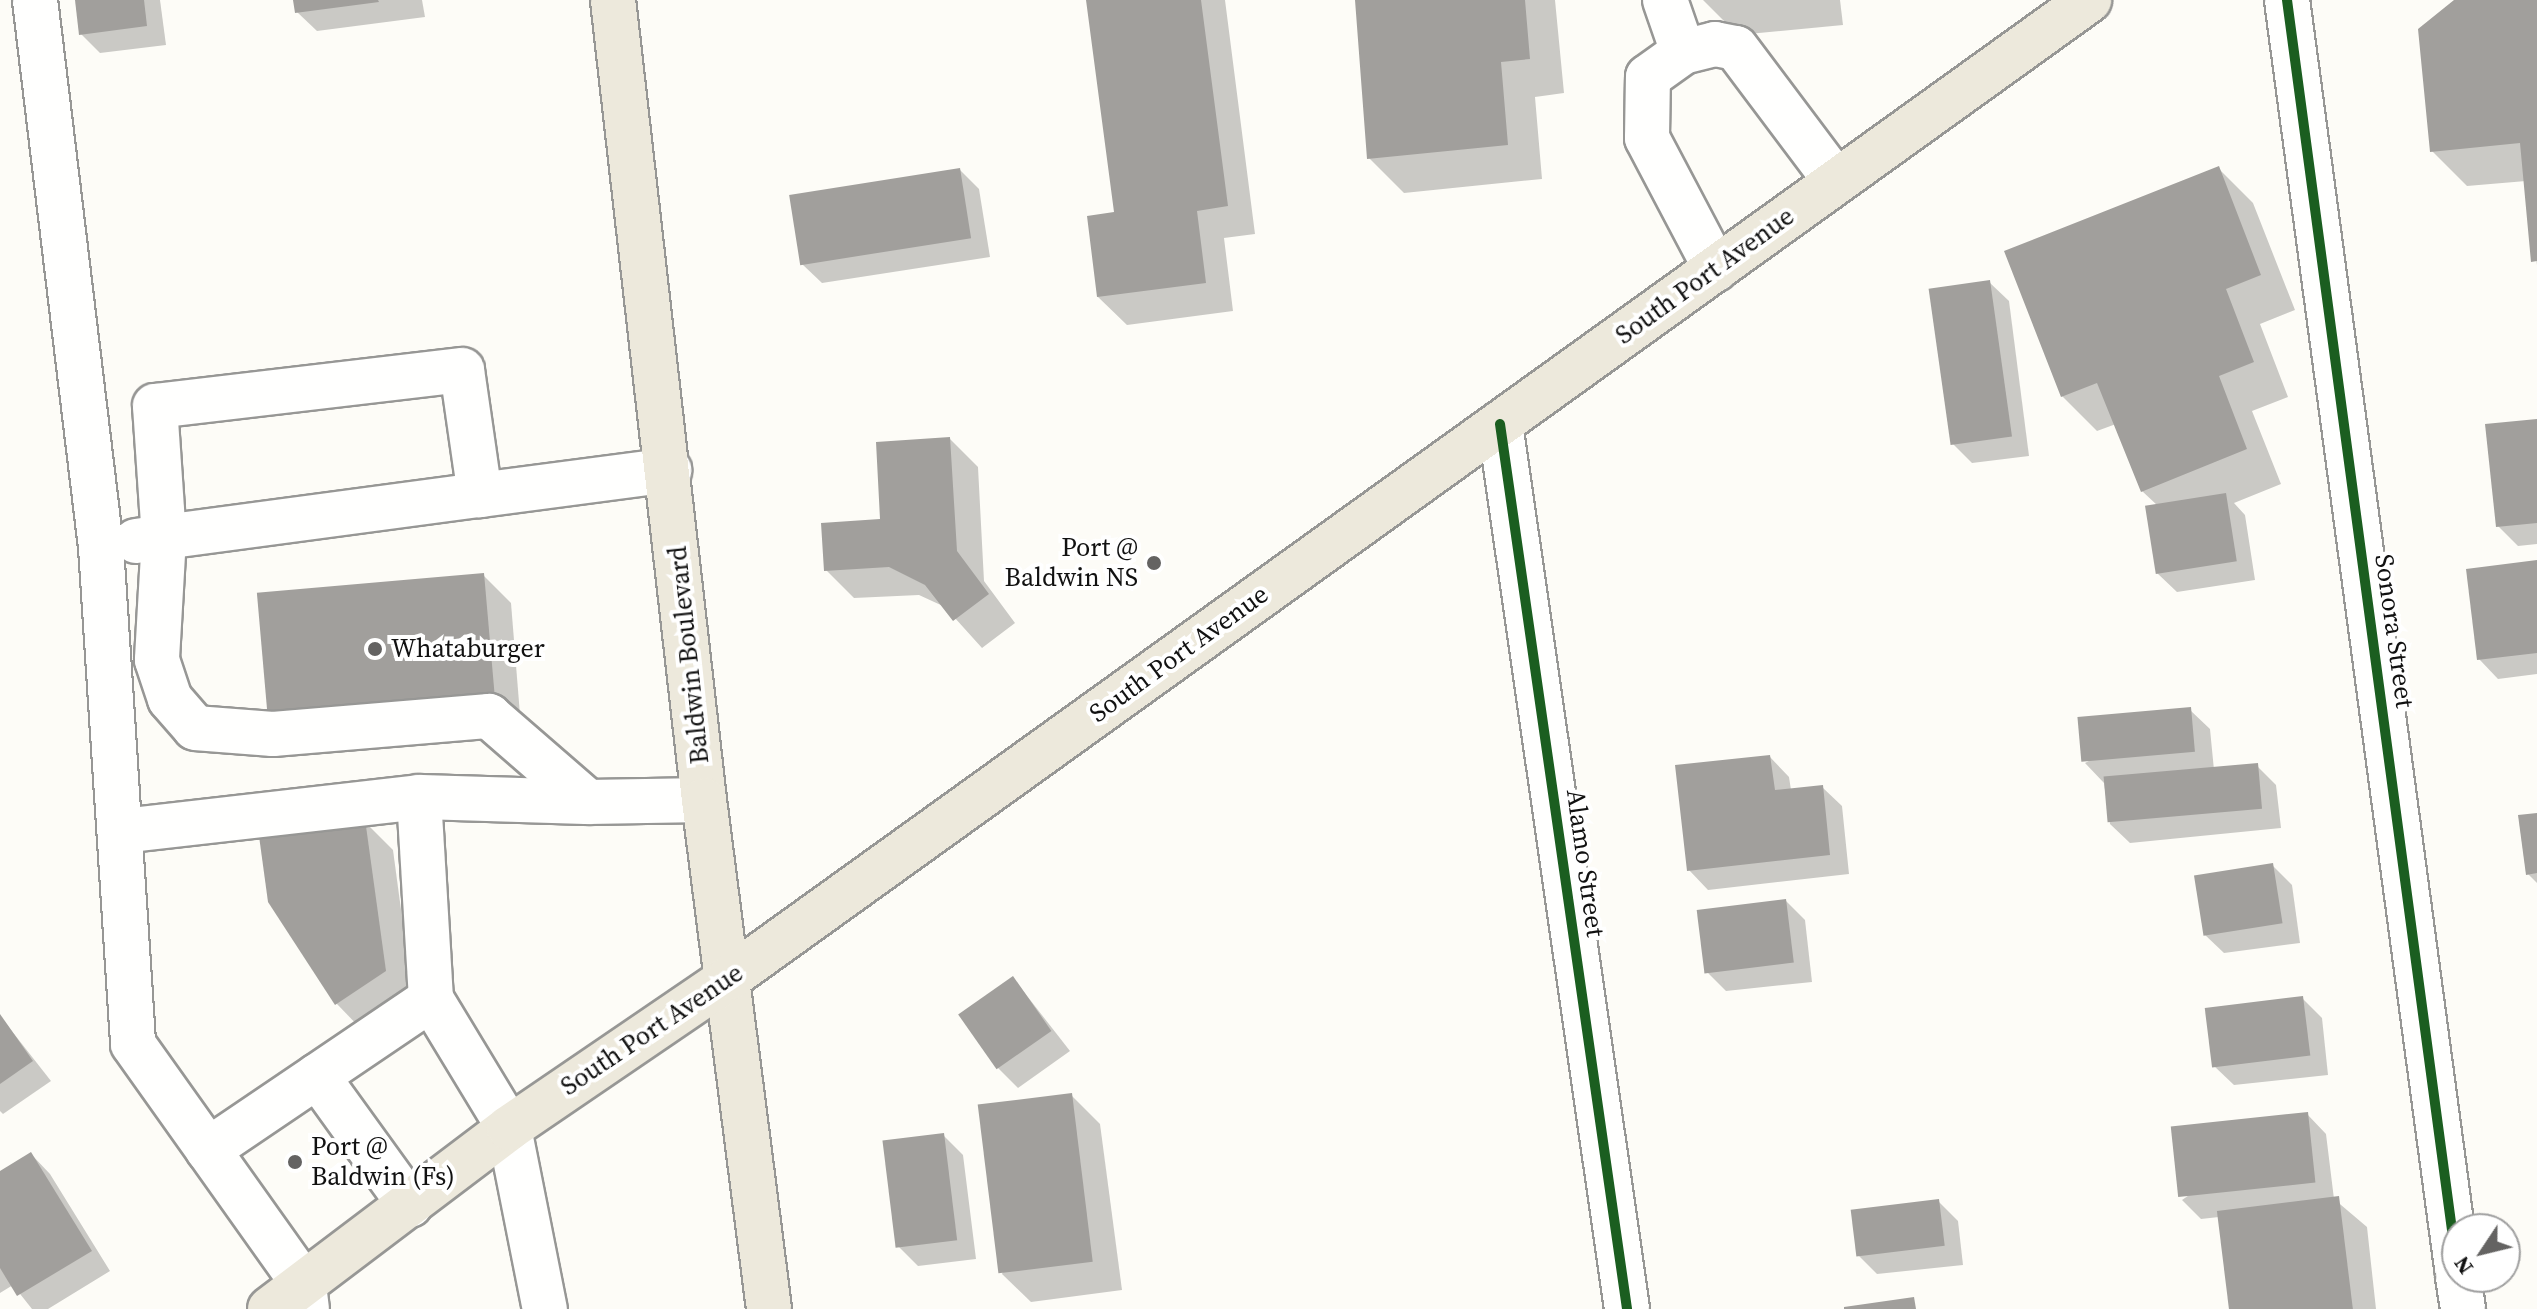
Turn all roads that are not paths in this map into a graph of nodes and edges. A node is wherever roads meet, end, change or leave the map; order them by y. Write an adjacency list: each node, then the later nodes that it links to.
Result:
1 (35, 0): 13 (street)
2 (613, 0): 10 (main road, Baldwin Boulevard)
3 (1665, 0): 6 (street)
4 (2089, 0): 7 (main road, South Port Avenue)
5 (2287, 0): 24 (street, Sonora Street)
6 (1683, 52): 7 (street); 8 (street)
7 (1836, 181): 8 (main road, South Port Avenue)
8 (1716, 269): 9 (main road, South Port Avenue)
9 (1500, 424): 18 (main road, South Port Avenue); 28 (street, Alamo Street)
10 (669, 470): 11 (street); 15 (main road, Baldwin Boulevard)
11 (480, 495): 12 (street); 12 (street)
12 (164, 537): 13 (street); 16 (street)
13 (101, 547): 17 (street)
14 (419, 797): 16 (street); 17 (street); 19 (street)
15 (704, 800): 16 (street); 18 (main road, Baldwin Boulevard)
16 (588, 802)
17 (122, 831): 22 (street)
18 (730, 977): 21 (main road, South Port Avenue); 27 (main road, Baldwin Boulevard)
19 (431, 999): 20 (street); 21 (street)
20 (317, 1076): 22 (street); 23 (street)
21 (509, 1128): 23 (main road, South Port Avenue); 26 (street)
22 (208, 1150): 25 (street)
23 (410, 1205): 25 (main road, South Port Avenue)
24 (2450, 1213)
25 (294, 1301)
26 (545, 1309)
27 (769, 1309)
28 (1627, 1309)

